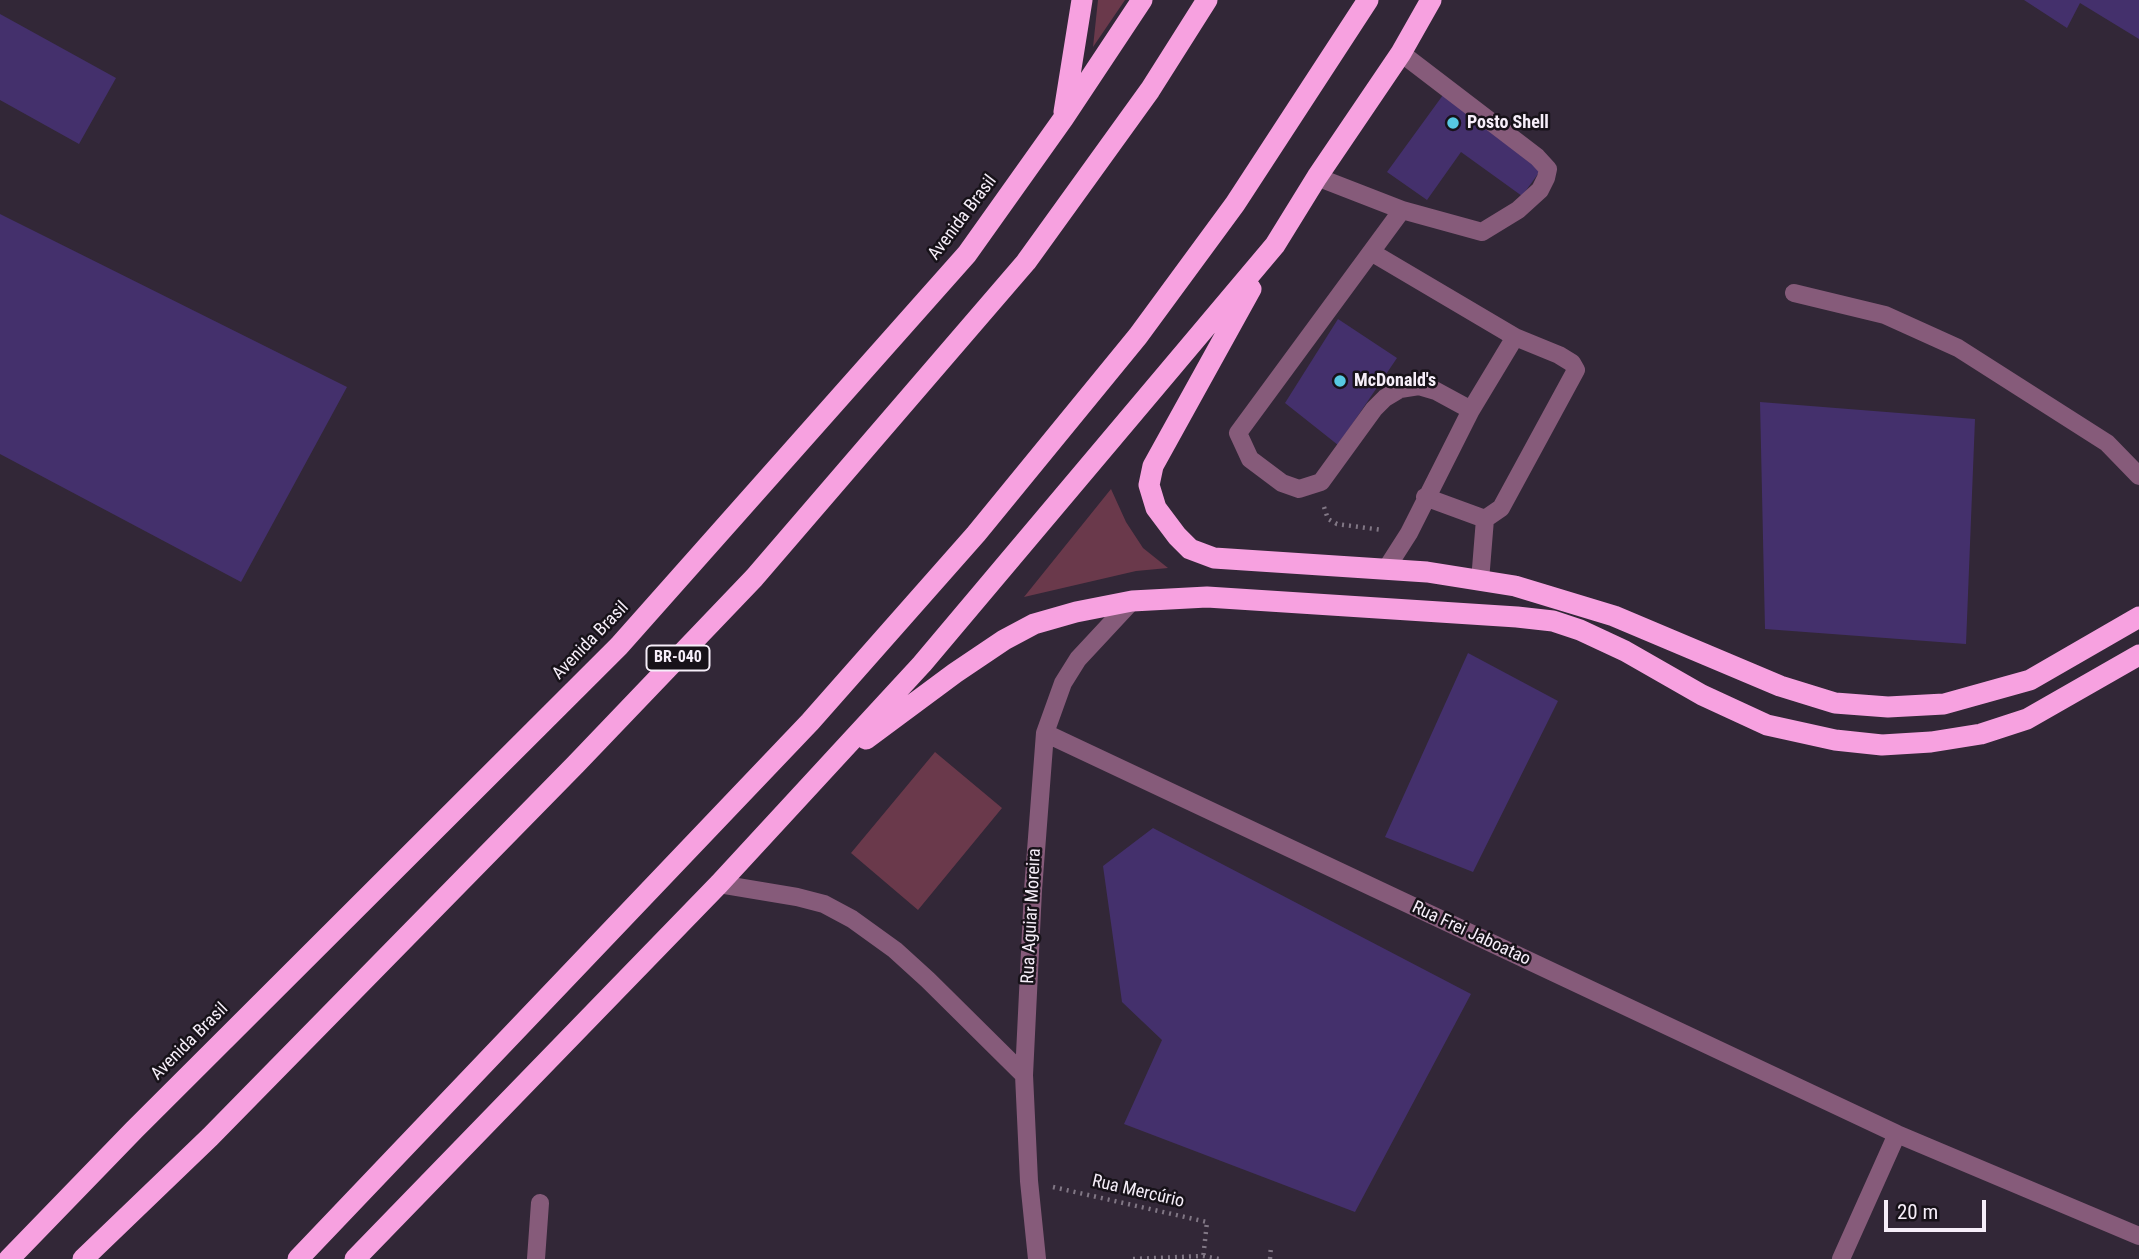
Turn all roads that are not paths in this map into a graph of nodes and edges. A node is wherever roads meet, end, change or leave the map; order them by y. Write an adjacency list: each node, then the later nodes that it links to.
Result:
1 (1082, 0): 7 (highway)
2 (1142, 0): 7 (highway, Avenida Brasil)
3 (1207, 0): 31 (highway, BR-040)
4 (1368, 0): 32 (highway)
5 (1431, 0): 6 (highway)
6 (1401, 53): 8 (highway); 9 (street)
7 (1063, 118): 30 (highway, Avenida Brasil)
8 (1317, 177): 9 (street); 10 (highway)
9 (1402, 210): 11 (street)
10 (1275, 245): 18 (highway); 24 (highway)
11 (1371, 252): 13 (street); 14 (street)
12 (1794, 293): 15 (street)
13 (1515, 337): 14 (street); 17 (street)
14 (1471, 410): 16 (street)
15 (2139, 475)
16 (1425, 497): 17 (street); 18 (street)
17 (1485, 519): 19 (street)
18 (1386, 569): 19 (highway)
19 (1480, 581): 21 (highway)
20 (1132, 601): 22 (highway); 23 (street, Rua Aguiar Moreira); 24 (highway)
21 (2139, 617)
22 (2139, 655)
23 (1045, 733): 26 (street, Rua Aguiar Moreira); 27 (street, Rua Frei Jaboatao)
24 (828, 767): 25 (highway)
25 (719, 884): 26 (street); 33 (highway)
26 (1024, 1074): 35 (street, Rua Aguiar Moreira)
27 (1897, 1134): 29 (street, Rua Frei Jaboatao); 36 (street)
28 (540, 1203): 34 (street)
29 (2139, 1236)
30 (9, 1259)
31 (83, 1259)
32 (298, 1259)
33 (355, 1259)
34 (536, 1259)
35 (1037, 1259)
36 (1841, 1259)

